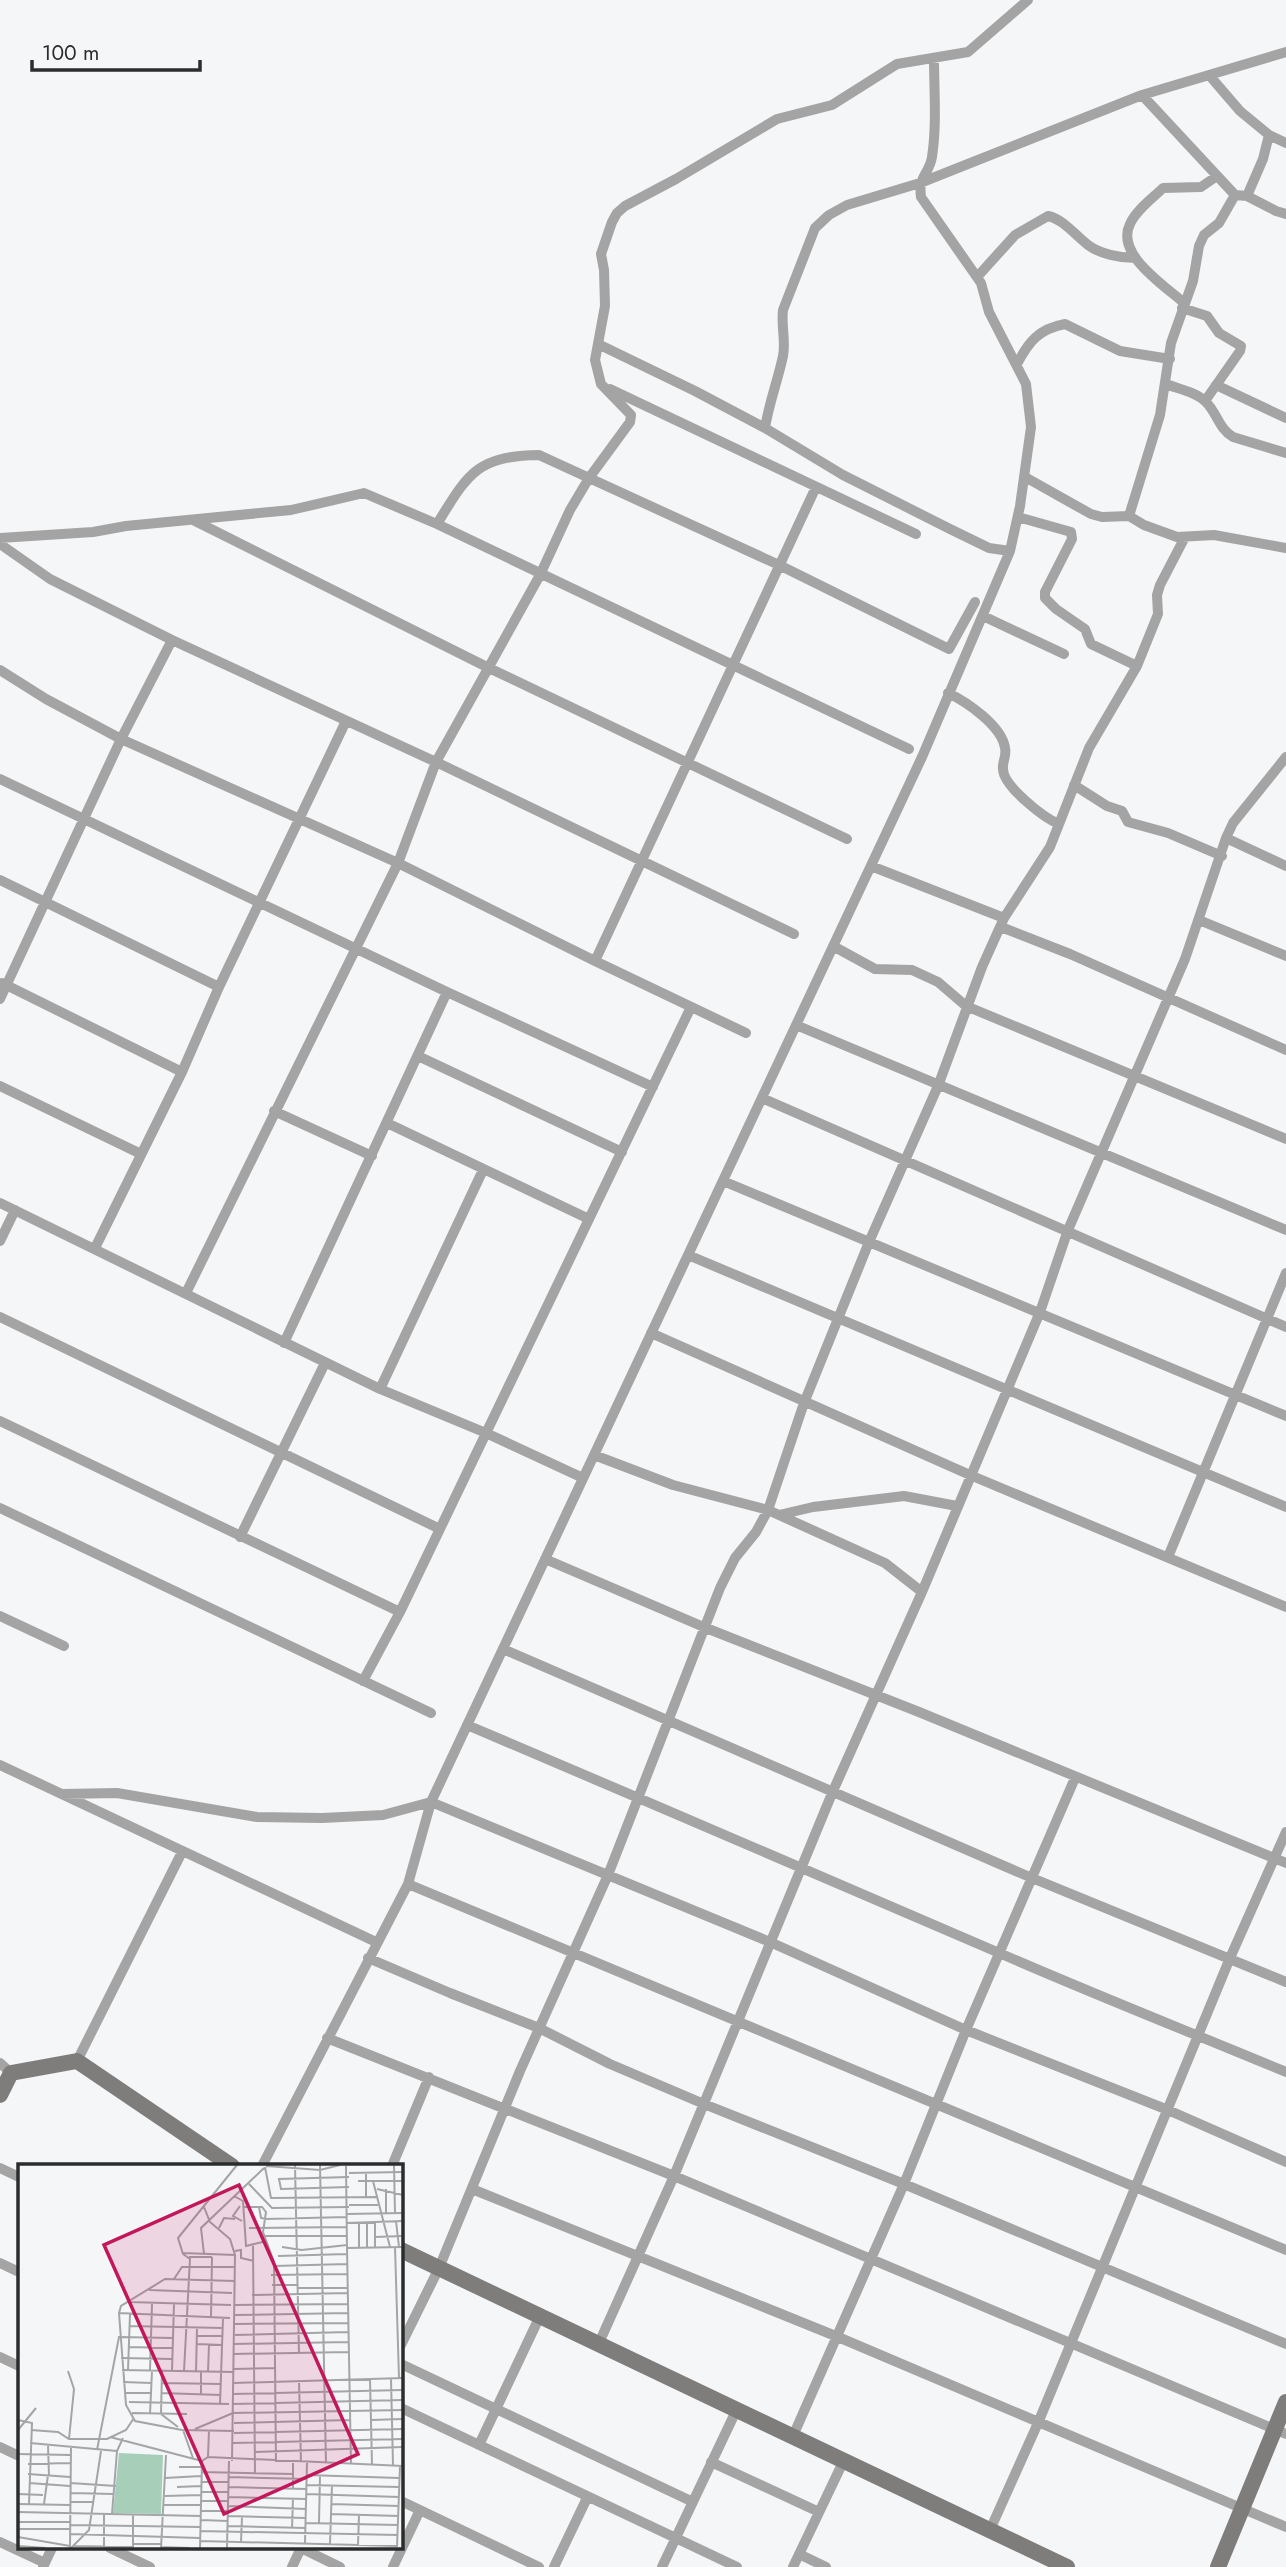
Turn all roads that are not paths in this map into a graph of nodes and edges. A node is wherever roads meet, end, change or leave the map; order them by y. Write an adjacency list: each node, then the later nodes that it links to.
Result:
1 (1028, 0): 3 (street)
2 (1286, 52): 4 (street)
3 (934, 58): 9 (street); 16 (street)
4 (1209, 75): 5 (street); 6 (street)
5 (1142, 95): 8 (street); 9 (street)
6 (1269, 135): 7 (street); 11 (street)
7 (1286, 143)
8 (1217, 176): 10 (street); 13 (street)
9 (919, 183): 14 (street); 24 (street)
10 (1235, 195): 11 (street); 15 (street)
11 (1247, 196): 12 (street)
12 (1286, 214)
13 (1135, 258): 14 (street); 15 (street)
14 (978, 276): 18 (street)
15 (1183, 305): 17 (street); 21 (street)
16 (598, 344): 19 (street); 24 (street)
17 (1170, 359): 18 (street); 20 (street)
18 (1017, 364): 26 (street)
19 (601, 384): 27 (street); 28 (street)
20 (1166, 384): 22 (street); 29 (street)
21 (1216, 385): 22 (street); 23 (street)
22 (1205, 401): 25 (street)
23 (1286, 418)
24 (765, 428): 38 (street)
25 (1286, 453)
26 (1025, 477): 29 (street); 30 (street)
27 (589, 478): 32 (street); 39 (street); 40 (street)
28 (816, 487): 33 (street); 39 (street)
29 (1129, 516): 34 (street)
30 (1018, 517): 38 (street); 46 (street)
31 (191, 519): 32 (street); 35 (street); 47 (street)
32 (437, 524): 40 (street)
33 (916, 534)
34 (1185, 537): 37 (street); 46 (street)
35 (0, 538)
36 (0, 544): 43 (street)
37 (1286, 548)
38 (1010, 551): 42 (street)
39 (779, 565): 41 (street); 45 (street)
40 (540, 575): 45 (street); 47 (street)
41 (975, 602)
42 (983, 616): 44 (street); 49 (street)
43 (172, 640): 50 (street); 51 (street)
44 (1064, 654)
45 (732, 664): 52 (street); 55 (street)
46 (1138, 666): 58 (street)
47 (489, 668): 54 (street); 55 (street)
48 (0, 670): 51 (street)
49 (948, 694): 61 (street); 67 (street)
50 (346, 720): 54 (street); 60 (street)
51 (121, 739): 59 (street); 60 (street)
52 (909, 749)
53 (1286, 757): 56 (street)
54 (436, 762): 65 (street); 66 (street)
55 (688, 762): 63 (street); 65 (street)
56 (1282, 772): 62 (street)
57 (0, 779): 59 (street)
58 (1074, 785): 61 (street); 64 (street)
59 (85, 820): 70 (street); 71 (street)
60 (300, 820): 66 (street); 71 (street)
61 (1059, 824): 73 (street)
62 (1226, 838): 64 (street); 68 (street)
63 (847, 839)
64 (1222, 856): 72 (street)
65 (641, 861): 74 (street); 78 (street)
66 (398, 863): 76 (street); 78 (street)
67 (871, 866): 73 (street); 75 (street)
68 (1286, 866)
69 (0, 880): 70 (street)
70 (45, 901): 79 (street); 80 (street)
71 (261, 903): 76 (street); 80 (street)
72 (1199, 919): 77 (street); 82 (street)
73 (1003, 922): 82 (street); 84 (street)
74 (794, 934)
75 (833, 946): 84 (street); 86 (street)
76 (355, 947): 81 (street); 96 (street)
77 (1286, 956)
78 (594, 961): 85 (street)
79 (3, 983): 83 (street); 90 (street)
80 (219, 987): 90 (street)
81 (447, 992): 89 (street); 94 (street)
82 (1167, 998): 88 (street); 91 (street)
83 (0, 999)
84 (966, 1006): 91 (street); 92 (street)
85 (691, 1007): 87 (street); 94 (street)
86 (796, 1025): 92 (street); 95 (street)
87 (746, 1033)
88 (1286, 1050)
89 (418, 1056): 97 (street); 99 (street)
90 (181, 1072): 101 (street)
91 (1134, 1076): 98 (street); 100 (street)
92 (937, 1086): 100 (street); 103 (street)
93 (0, 1087): 101 (street)
94 (653, 1087): 99 (street)
95 (762, 1098): 103 (street); 105 (street)
96 (274, 1111): 102 (street); 116 (street)
97 (387, 1123): 102 (street); 104 (street)
98 (1286, 1139)
99 (622, 1152): 108 (street)
100 (1102, 1152): 109 (street); 110 (street)
101 (141, 1154): 113 (street)
102 (372, 1156): 123 (street)
103 (904, 1162): 109 (street); 112 (street)
104 (483, 1170): 108 (street); 125 (street)
105 (723, 1181): 112 (street); 114 (street)
106 (0, 1203): 107 (street)
107 (15, 1210): 111 (street); 113 (street)
108 (589, 1219): 131 (street)
109 (1068, 1230): 117 (street); 119 (street)
110 (1286, 1230)
111 (0, 1241)
112 (869, 1242): 117 (street); 120 (street)
113 (95, 1248): 116 (street)
114 (688, 1255): 120 (street); 122 (street)
115 (1286, 1273): 119 (street)
116 (186, 1293): 123 (street)
117 (1040, 1312): 126 (street); 127 (street)
118 (0, 1318): 132 (street)
119 (1266, 1318): 121 (street); 127 (street)
120 (839, 1319): 126 (street); 128 (street)
121 (1286, 1327)
122 (651, 1333): 128 (street); 133 (street)
123 (284, 1343): 124 (street)
124 (325, 1363): 125 (street); 132 (street)
125 (380, 1389): 131 (street)
126 (1007, 1390): 134 (street); 135 (street)
127 (1234, 1394): 129 (street); 134 (street)
128 (804, 1403): 135 (street); 140 (street)
129 (1286, 1416)
130 (0, 1421): 142 (street)
131 (486, 1433): 136 (street); 141 (street)
132 (281, 1454): 141 (street); 142 (street)
133 (594, 1455): 136 (street); 140 (street)
134 (1202, 1472): 138 (street); 143 (street)
135 (970, 1475): 137 (street); 143 (street)
136 (583, 1478): 144 (street)
137 (957, 1506): 140 (street); 145 (street)
138 (1286, 1507)
139 (0, 1508): 152 (street)
140 (774, 1512): 145 (street); 149 (street)
141 (440, 1529): 147 (street)
142 (240, 1536): 147 (street)
143 (1168, 1557): 146 (street)
144 (545, 1559): 149 (street); 151 (street)
145 (922, 1591): 153 (street)
146 (1286, 1606)
147 (400, 1612): 152 (street)
148 (0, 1616): 150 (street)
149 (706, 1628): 153 (street); 155 (street)
150 (64, 1646)
151 (503, 1649): 155 (street); 156 (street)
152 (363, 1681): 154 (street)
153 (874, 1695): 158 (street); 159 (street)
154 (431, 1713)
155 (669, 1720): 159 (street); 161 (street)
156 (467, 1726): 161 (street); 162 (street)
157 (0, 1765): 160 (street)
158 (1075, 1778): 165 (street); 168 (street)
159 (833, 1791): 166 (street); 168 (street)
160 (62, 1794): 162 (street); 164 (street)
161 (637, 1797): 166 (street); 167 (street)
162 (431, 1802): 167 (street); 169 (street)
163 (1286, 1832): 165 (street)
164 (182, 1852): 170 (street); 182 (street)
165 (1281, 1860): 175 (street)
166 (802, 1866): 171 (street); 173 (street)
167 (608, 1875): 171 (street); 172 (street)
168 (1032, 1878): 173 (street); 175 (street)
169 (408, 1884): 170 (street); 172 (street)
170 (376, 1942): 174 (street)
171 (771, 1942): 177 (street); 179 (street)
172 (572, 1951): 177 (street); 178 (street)
173 (999, 1953): 179 (street); 180 (street)
174 (368, 1958): 178 (street); 181 (street)
175 (1230, 1958): 176 (street); 180 (street)
176 (1286, 1982)
177 (739, 2021): 187 (street); 188 (street)
178 (539, 2028): 188 (street); 189 (street)
179 (966, 2030): 187 (street); 190 (street)
180 (1199, 2035): 184 (street); 190 (street)
181 (327, 2038): 185 (street); 193 (street)
182 (77, 2060): 183 (street); 192 (street)
183 (5, 2068): 186 (street)
184 (1286, 2072)
185 (429, 2077): 189 (street); 194 (street)
186 (0, 2095)
187 (936, 2104): 198 (street); 199 (street)
188 (704, 2105): 196 (street); 198 (street)
189 (506, 2108): 196 (street); 200 (street)
190 (1167, 2110): 191 (street); 199 (street)
191 (1286, 2162)
192 (229, 2164)
193 (263, 2164)
194 (393, 2164)
195 (0, 2168): 197 (street)
196 (674, 2176): 203 (street); 204 (street)
197 (18, 2177)
198 (904, 2184): 204 (street); 206 (street)
199 (1135, 2188): 202 (street); 206 (street)
200 (472, 2189): 203 (street); 207 (street)
201 (402, 2250): 207 (street)
202 (1286, 2250)
203 (639, 2256): 210 (street); 212 (street)
204 (871, 2260): 210 (street); 213 (street)
205 (0, 2263): 208 (street)
206 (1102, 2267): 213 (street); 214 (street)
207 (439, 2268): 209 (street); 211 (street)
208 (18, 2272)
209 (540, 2316): 212 (street); 220 (street)
210 (838, 2337): 222 (street); 224 (street)
211 (402, 2343)
212 (599, 2343): 221 (street)
213 (1070, 2344): 222 (street); 223 (street)
214 (1286, 2344)
215 (0, 2357): 217 (street)
216 (402, 2364): 220 (street)
217 (18, 2366)
218 (1286, 2402): 223 (street)
219 (402, 2408): 225 (street)
220 (496, 2409): 225 (street); 232 (street)
221 (736, 2411): 224 (street); 229 (street)
222 (1038, 2423): 233 (street); 237 (street)
223 (1281, 2432): 233 (street)
224 (793, 2436): 228 (street)
225 (479, 2445): 230 (street)
226 (0, 2447): 227 (street)
227 (18, 2456)
228 (844, 2460): 235 (street); 237 (street)
229 (711, 2462): 232 (street); 235 (street)
230 (587, 2498): 238 (street); 253 (street)
231 (402, 2501): 234 (street)
232 (693, 2501): 238 (street)
233 (1242, 2509): 236 (street); 259 (street)
234 (420, 2510): 240 (street); 252 (street)
235 (819, 2512): 245 (street)
236 (1286, 2527)
237 (990, 2530): 246 (street)
238 (676, 2538): 254 (street); 255 (street)
239 (0, 2542): 247 (street)
240 (402, 2548)
241 (114, 2550): 248 (street)
242 (300, 2550): 249 (street)
243 (305, 2550): 250 (street)
244 (401, 2550): 251 (street)
245 (799, 2554): 256 (street); 257 (street)
246 (1038, 2561): 258 (street)
247 (44, 2565)
248 (150, 2567)
249 (292, 2567)
250 (340, 2567)
251 (393, 2567)
252 (539, 2567)
253 (554, 2567)
254 (662, 2567)
255 (737, 2567)
256 (793, 2567)
257 (826, 2567)
258 (1067, 2567)
259 (1217, 2567)

